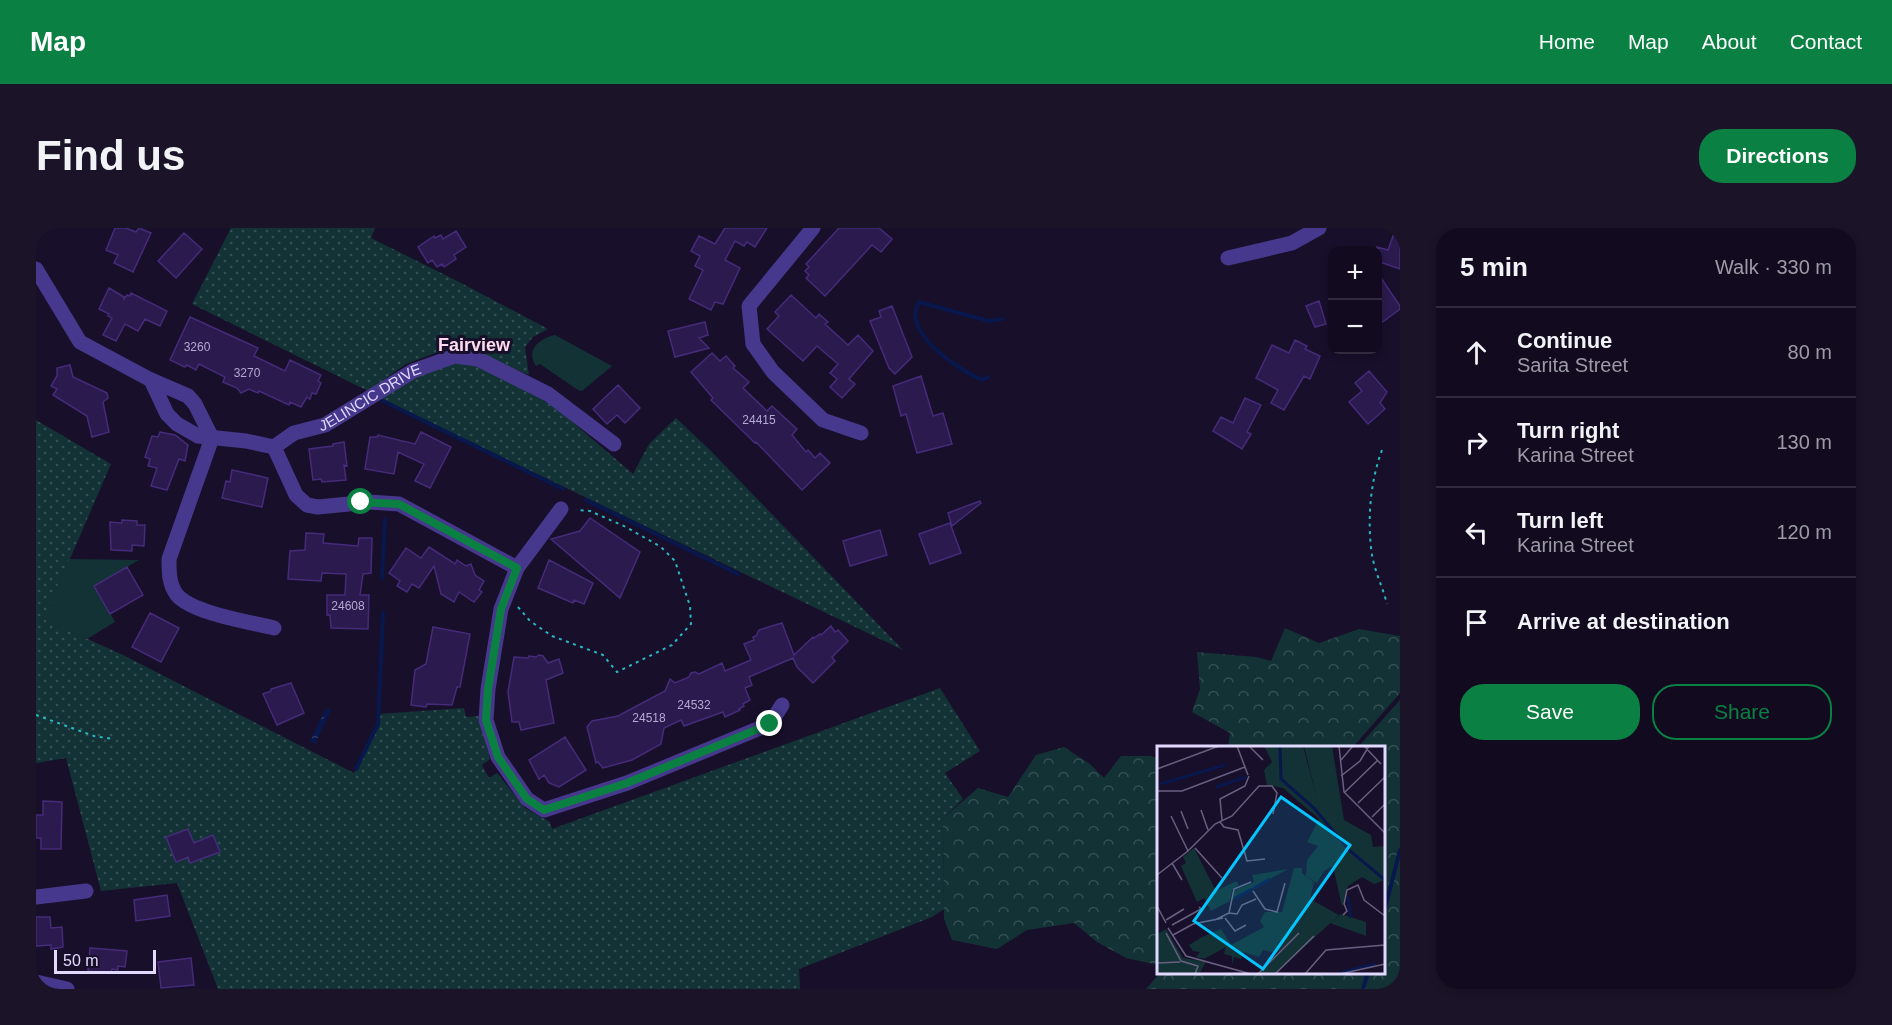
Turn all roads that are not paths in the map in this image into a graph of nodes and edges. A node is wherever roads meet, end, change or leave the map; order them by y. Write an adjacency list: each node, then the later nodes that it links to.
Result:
1 (813, 228): 8 (street)
2 (1319, 228): 3 (street)
3 (1228, 258)
4 (36, 269): 5 (street)
5 (151, 380): 6 (street); 7 (street)
6 (198, 411): 7 (street); 9 (street)
7 (181, 426): 9 (street)
8 (861, 433)
9 (212, 438): 11 (street); 14 (street)
10 (614, 444): 11 (street, JELINCIC DRIVE)
11 (274, 447): 13 (street)
12 (561, 509): 13 (street)
13 (517, 568): 15 (street)
14 (274, 628)
15 (782, 705)
16 (86, 891): 17 (street)
17 (36, 897)
18 (36, 982): 19 (street)
19 (67, 989)

